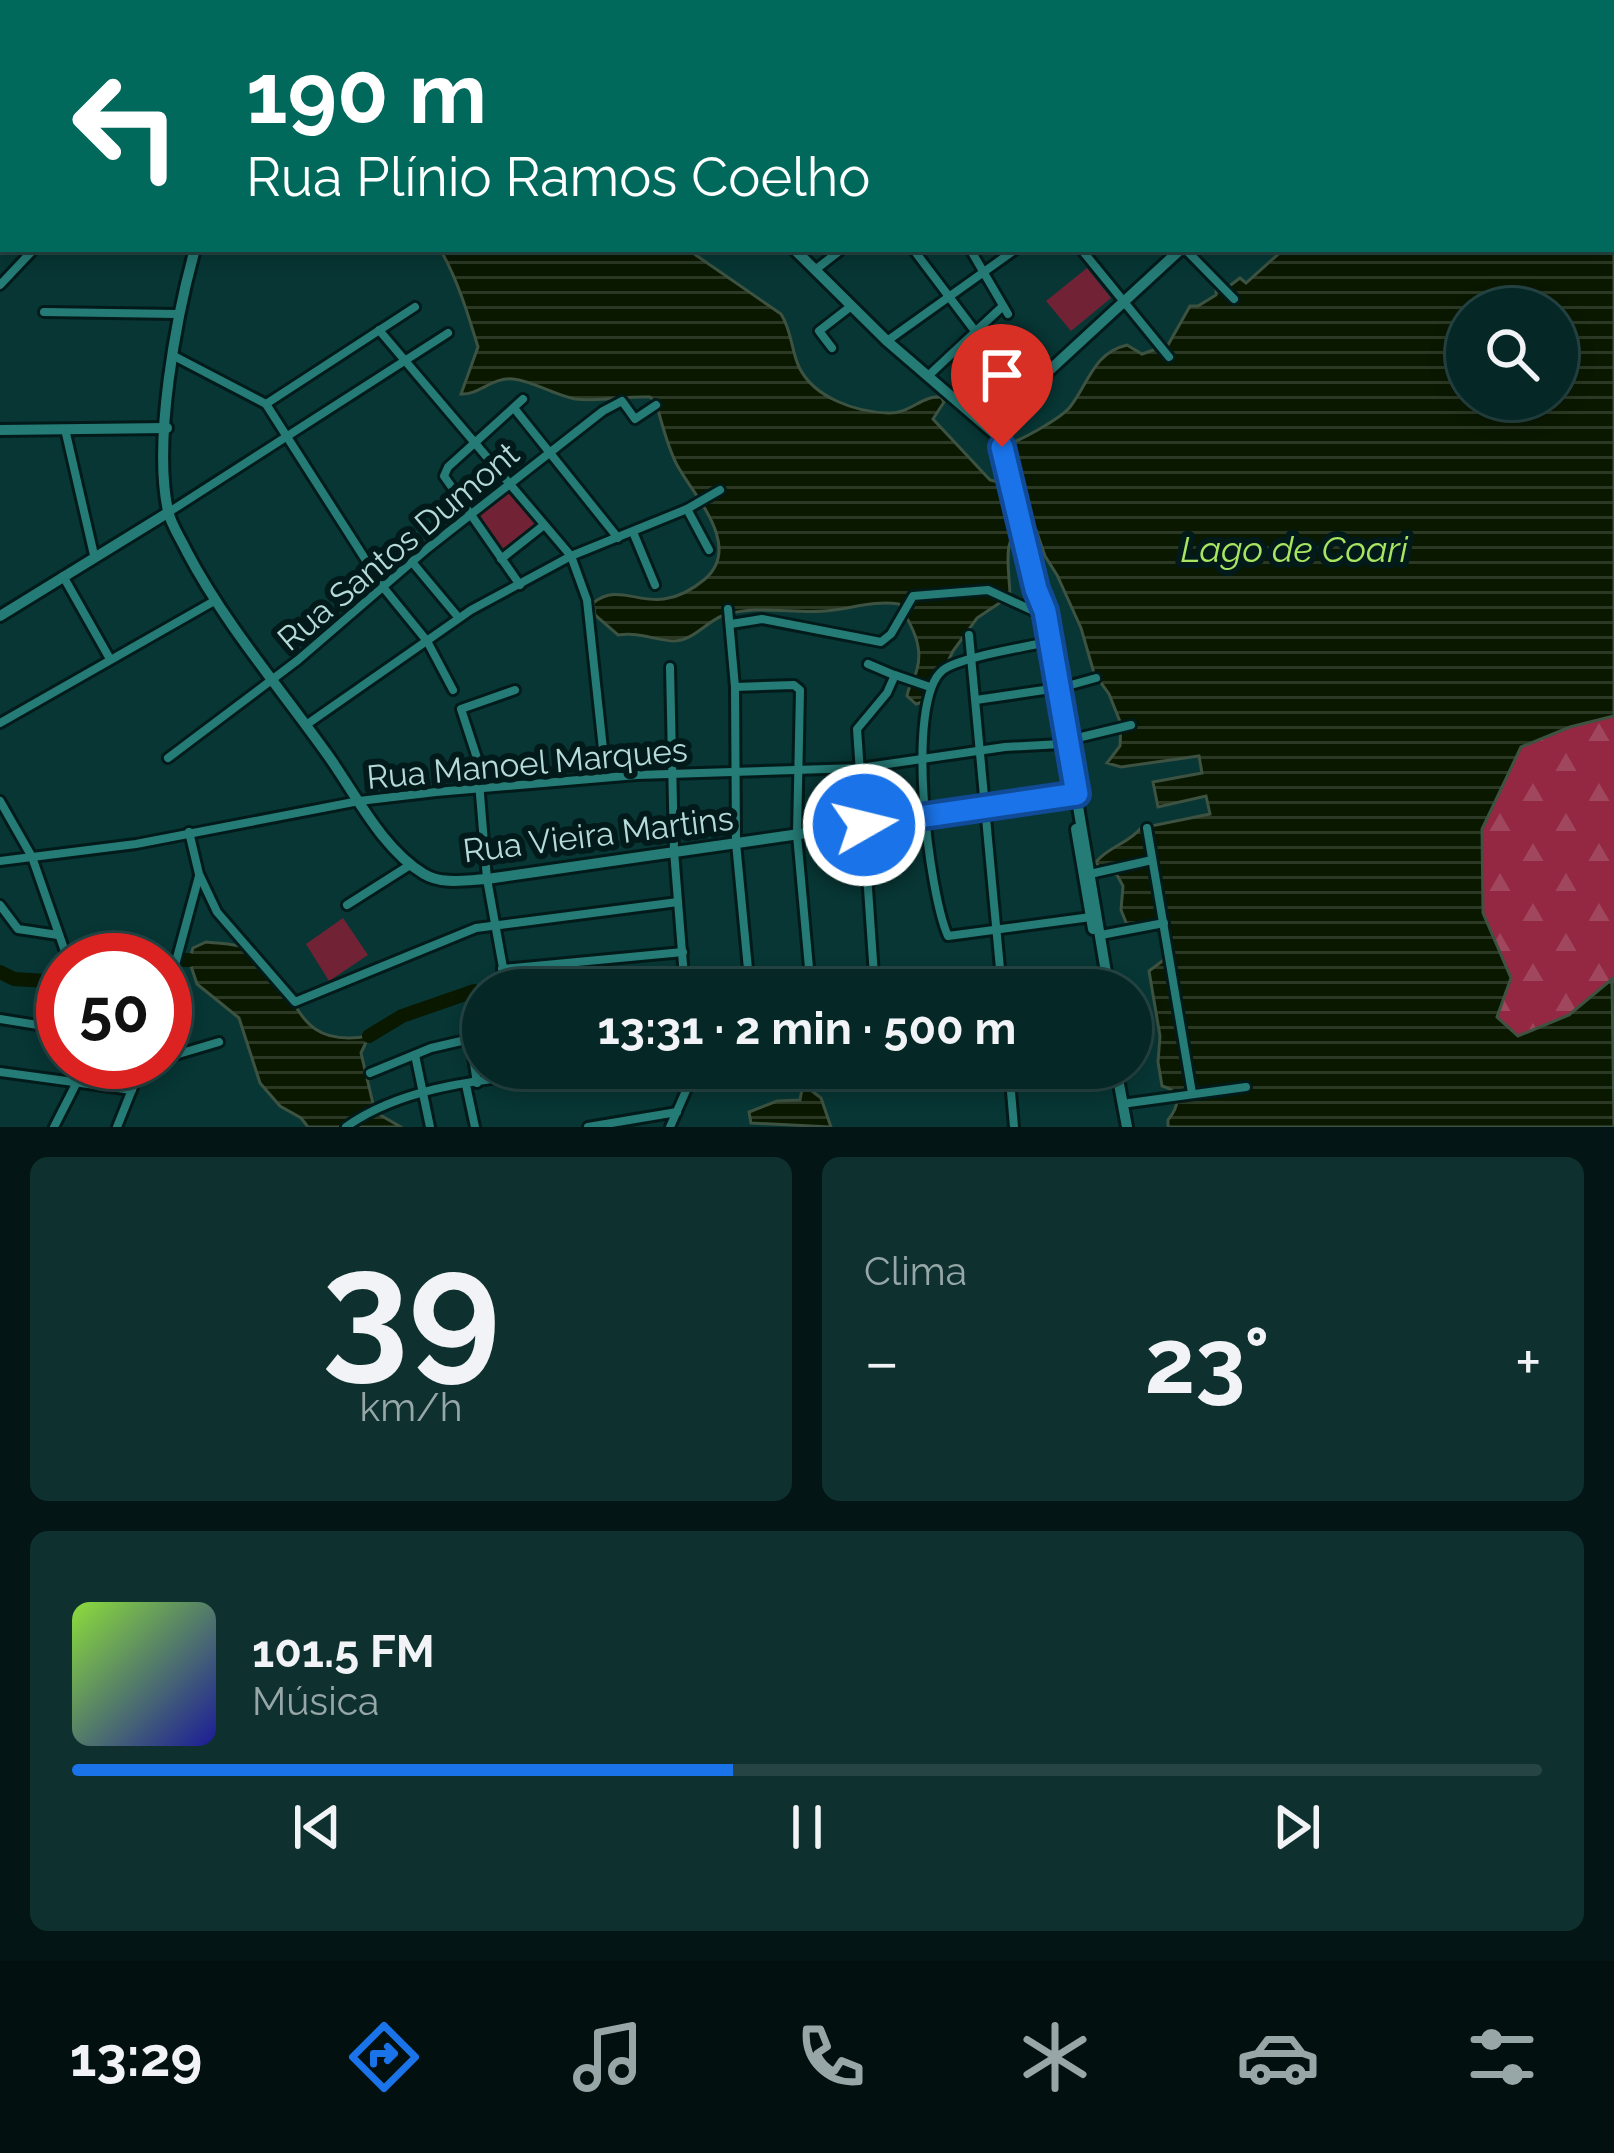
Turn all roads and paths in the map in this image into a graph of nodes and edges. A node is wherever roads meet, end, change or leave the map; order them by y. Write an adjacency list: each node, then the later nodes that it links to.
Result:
1 (31, 252): 13 (street)
2 (194, 252): 20 (main road)
3 (797, 252): 11 (main road)
4 (838, 252): 11 (street)
5 (915, 252): 14 (street)
6 (972, 252): 12 (street)
7 (1012, 252): 12 (street)
8 (1083, 252): 16 (street)
9 (1180, 252): 16 (main road)
10 (1186, 252): 15 (street)
11 (815, 270): 18 (main road)
12 (984, 274): 14 (street); 22 (street)
13 (0, 285)
14 (950, 298): 22 (street); 24 (street)
15 (1234, 298)
16 (1122, 302): 27 (street); 34 (main road)
17 (415, 307): 21 (street)
18 (850, 307): 24 (main road); 25 (street)
19 (44, 312): 20 (street)
20 (177, 314): 26 (main road)
21 (379, 330): 28 (street); 31 (street)
22 (975, 331): 29 (street)
23 (448, 333): 28 (street)
24 (887, 341): 29 (main road)
25 (832, 348)
26 (172, 355): 31 (street); 36 (main road)
27 (1169, 357)
28 (403, 362): 38 (street); 39 (street)
29 (928, 376): 34 (main road)
30 (524, 399): 33 (street)
31 (266, 404): 38 (street)
32 (656, 405): 40 (street, Rua Santos Dumont)
33 (513, 407): 39 (street); 40 (street)
34 (988, 427): 60 (main road)
35 (64, 428): 36 (main road); 37 (main road); 50 (street)
36 (167, 428): 44 (main road)
37 (0, 430)
38 (286, 436): 44 (street); 57 (street)
39 (476, 440): 41 (street); 45 (street)
40 (548, 453): 41 (street, Rua Santos Dumont); 48 (street)
41 (510, 483): 45 (street, Rua Santos Dumont); 46 (street)
42 (720, 490): 43 (street)
43 (687, 509): 47 (street); 49 (street)
44 (169, 512): 50 (main road); 58 (main road)
45 (469, 515): 52 (street); 53 (street, Rua Santos Dumont)
46 (544, 525): 51 (street); 52 (street)
47 (633, 532): 48 (street); 56 (street)
48 (618, 538): 51 (street)
49 (709, 550)
50 (94, 555): 54 (main road)
51 (571, 556): 55 (street); 91 (street)
52 (501, 559): 55 (street)
53 (412, 562): 57 (street, Rua Santos Dumont); 62 (street)
54 (63, 576): 61 (main road); 67 (street)
55 (520, 584): 62 (street)
56 (655, 585)
57 (383, 587): 65 (street); 73 (street, Rua Santos Dumont)
58 (216, 601): 67 (street); 73 (main road)
59 (728, 609): 63 (street)
60 (1040, 612): 63 (street); 66 (main road); 76 (main road)
61 (0, 616)
62 (458, 617): 65 (street)
63 (731, 624): 74 (street)
64 (969, 634): 68 (street)
65 (427, 641): 77 (street); 81 (street)
66 (1042, 643): 68 (street); 76 (main road)
67 (110, 659): 80 (street)
68 (972, 661): 75 (street); 79 (street)
69 (868, 664): 71 (street)
70 (670, 667): 90 (street)
71 (895, 675): 75 (street); 87 (street)
72 (1096, 678): 76 (street)
73 (272, 680): 81 (main road); 85 (street, Rua Santos Dumont)
74 (735, 687): 88 (street); 89 (street)
75 (930, 687): 86 (street)
76 (1055, 689): 79 (street); 83 (main road)
77 (453, 690)
78 (514, 690): 92 (street)
79 (976, 700): 84 (street)
80 (0, 723)
81 (306, 725): 95 (main road)
82 (1131, 725): 83 (street, Rua Manoel Marques)
83 (1065, 742): 84 (street, Rua Manoel Marques); 93 (main road)
84 (981, 750): 86 (street, Rua Manoel Marques); 96 (street)
85 (168, 758)
86 (921, 758): 87 (street, Rua Manoel Marques); 97 (street)
87 (860, 768): 89 (street, Rua Manoel Marques); 98 (street)
88 (733, 770): 89 (street, Rua Manoel Marques); 90 (street, Rua Manoel Marques); 102 (street)
89 (797, 770): 101 (street)
90 (673, 773): 91 (street, Rua Manoel Marques); 103 (street)
91 (606, 777): 92 (street, Rua Manoel Marques)
92 (479, 788): 95 (street, Rua Manoel Marques); 110 (street)
93 (1074, 795): 96 (main road, Rua Vieira Martins); 109 (main road); 114 (main road)
94 (0, 801): 104 (street)
95 (359, 801): 100 (street, Rua Manoel Marques); 107 (main road)
96 (987, 807): 97 (main road, Rua Vieira Martins); 117 (street)
97 (924, 816): 98 (main road, Rua Vieira Martins); 117 (street)
98 (864, 825): 101 (main road, Rua Vieira Martins); 127 (street)
99 (1147, 828): 105 (street)
100 (189, 832): 104 (street, Rua Manoel Marques); 108 (street)
101 (797, 835): 102 (main road, Rua Vieira Martins); 126 (street)
102 (736, 843): 103 (main road, Rua Vieira Martins); 125 (street)
103 (674, 851): 110 (main road, Rua Vieira Martins); 111 (street)
104 (32, 857): 106 (street, Rua Manoel Marques); 119 (street)
105 (1153, 860): 109 (street); 115 (street)
106 (0, 861)
107 (411, 864): 110 (main road, Rua Vieira Martins); 113 (street)
108 (199, 874): 116 (street); 120 (street)
109 (1090, 874): 121 (main road)
110 (487, 879): 116 (street)
111 (678, 902): 116 (street); 122 (street)
112 (0, 905): 118 (street)
113 (347, 905)
114 (1090, 917): 117 (street); 129 (main road)
115 (1164, 923): 121 (street); 150 (street)
116 (494, 926): 123 (street)
117 (999, 930): 128 (street)
118 (45, 933)
119 (57, 933)
120 (184, 933)
121 (1101, 935): 130 (main road)
122 (683, 952): 123 (street); 124 (street)
123 (502, 969)
124 (684, 969)
125 (748, 969)
126 (810, 969)
127 (873, 969)
128 (1001, 969)
129 (1101, 969)
130 (1104, 969)
131 (0, 1019): 132 (street)
132 (36, 1025)
133 (462, 1040): 136 (street)
134 (219, 1042): 135 (street)
135 (192, 1050)
136 (415, 1055): 138 (street); 151 (street)
137 (0, 1072): 139 (street)
138 (370, 1073)
139 (36, 1077)
140 (462, 1086): 151 (street)
141 (1246, 1087): 150 (street)
142 (74, 1089): 154 (street)
143 (125, 1089): 149 (street)
144 (472, 1089): 158 (street)
145 (686, 1089): 153 (street)
146 (1011, 1089): 161 (street)
147 (1124, 1089): 162 (main road)
148 (1126, 1089): 152 (main road)
149 (132, 1090): 155 (street)
150 (1192, 1093): 152 (street)
151 (422, 1094): 156 (street); 157 (street)
152 (1129, 1102): 162 (main road)
153 (677, 1112): 159 (street); 160 (street)
154 (55, 1127)
155 (117, 1127)
156 (346, 1127)
157 (430, 1127)
158 (475, 1127)
159 (588, 1127)
160 (670, 1127)
161 (1014, 1127)
162 (1130, 1127)

